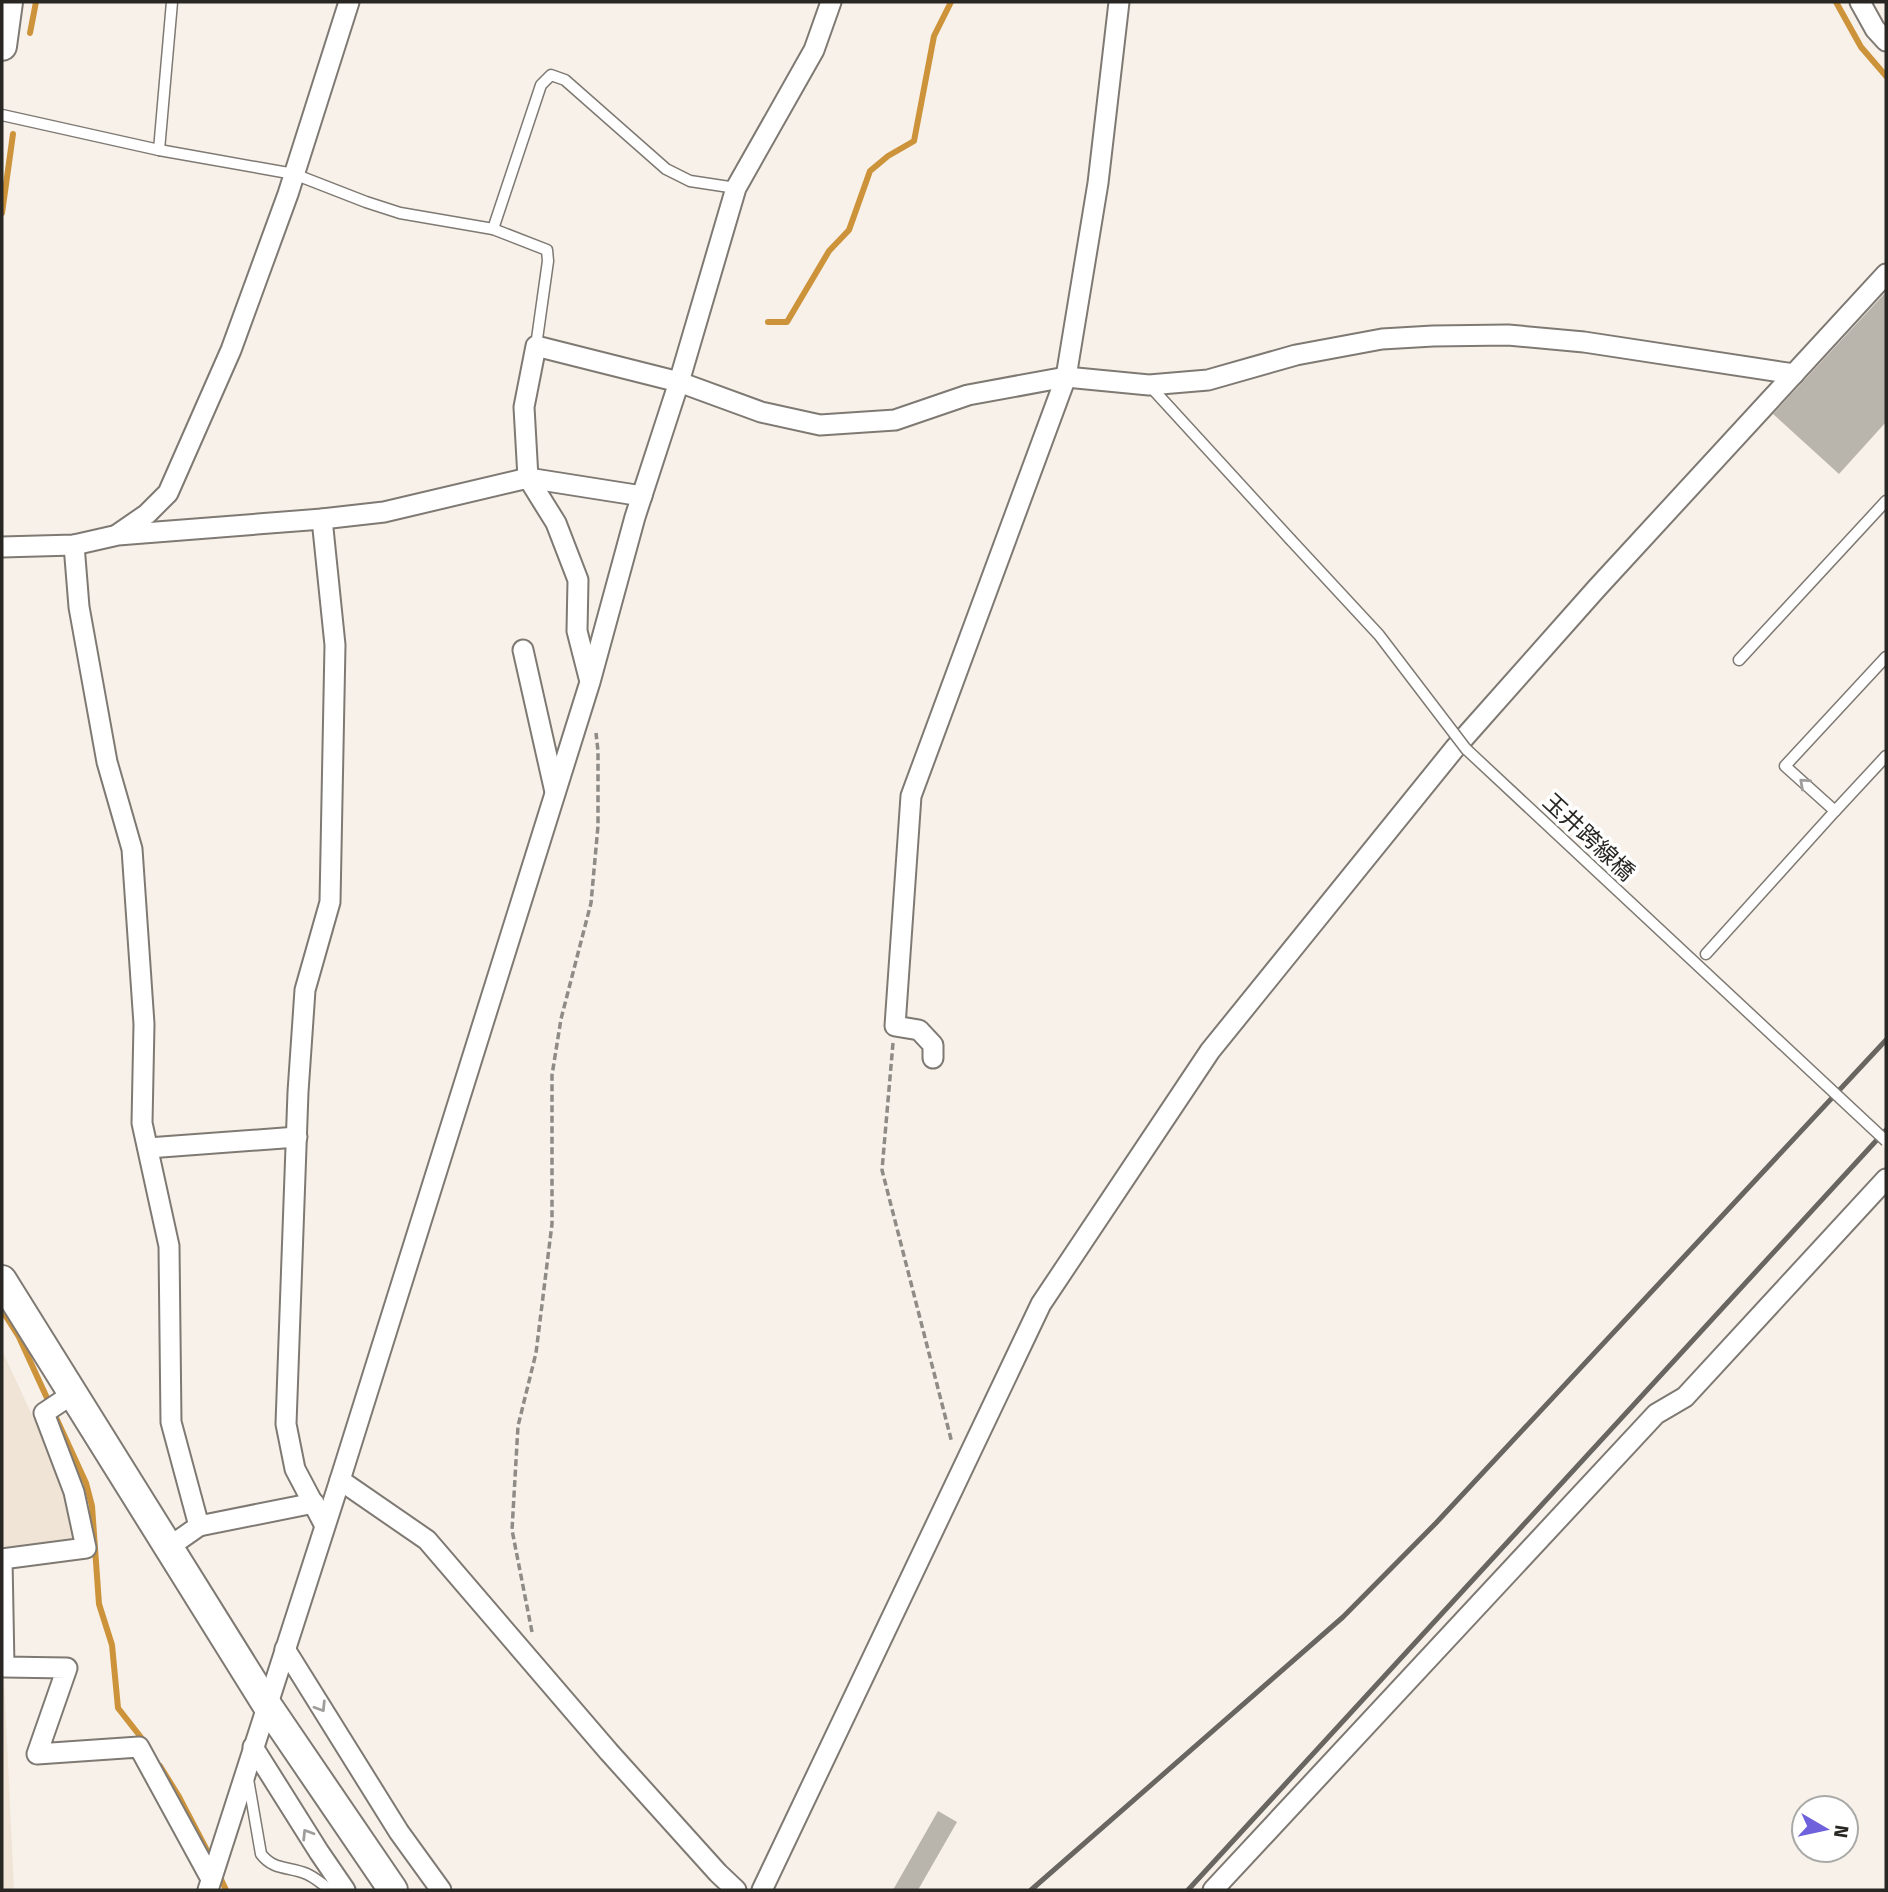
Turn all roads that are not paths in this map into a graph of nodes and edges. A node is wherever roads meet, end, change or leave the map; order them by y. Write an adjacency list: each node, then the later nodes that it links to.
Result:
1 (8, 2): 8 (street)
2 (172, 2): 10 (lane)
3 (349, 2): 11 (street)
4 (831, 2): 12 (street)
5 (1118, 2): 17 (street)
6 (1860, 2): 7 (street)
7 (1886, 41)
8 (2, 46)
9 (2, 115): 10 (lane)
10 (159, 150): 11 (lane)
11 (294, 174): 13 (lane); 24 (street)
12 (736, 188): 13 (lane); 18 (street)
13 (493, 229): 15 (lane)
14 (1886, 274): 16 (street)
15 (536, 346): 18 (street); 20 (street)
16 (1794, 374): 19 (street); 60 (street)
17 (1066, 377): 18 (street); 19 (street); 35 (street)
18 (679, 382): 21 (street)
19 (1149, 385): 37 (lane, 玉井跨線橋, bridge)
20 (528, 478): 21 (street); 23 (street); 30 (street)
21 (642, 496): 30 (street)
22 (1886, 501): 29 (lane)
23 (322, 519): 24 (street); 36 (street)
24 (118, 535): 25 (street)
25 (74, 545): 26 (street); 38 (street)
26 (2, 547)
27 (523, 650): 32 (street)
28 (1886, 657): 33 (lane, one-way to 28)
29 (1739, 660)
30 (590, 682): 32 (street)
31 (1886, 756): 33 (lane)
32 (555, 793): 45 (street)
33 (1835, 811): 34 (lane)
34 (1706, 954)
35 (933, 1058)
36 (297, 1137): 38 (street); 46 (street)
37 (1886, 1141)
38 (148, 1148): 48 (street)
39 (1886, 1169): 44 (lane)
40 (1886, 1179): 41 (street)
41 (1879, 1198): 44 (street)
42 (2, 1280): 43 (street)
43 (68, 1397): 49 (street); 54 (street)
44 (1656, 1414): 61 (street)
45 (340, 1480): 47 (street); 59 (street)
46 (314, 1503): 47 (street); 48 (street)
47 (324, 1524): 50 (street)
48 (199, 1525): 49 (street)
49 (169, 1548): 51 (street)
50 (285, 1649): 51 (street); 58 (street, one-way to 58)
51 (267, 1705): 52 (street); 57 (street)
52 (253, 1747): 53 (street); 56 (street, one-way to 52)
53 (246, 1767): 54 (street); 55 (lane)
54 (210, 1882)
55 (331, 1890)
56 (345, 1890)
57 (393, 1890)
58 (441, 1890)
59 (737, 1890)
60 (762, 1890)
61 (1213, 1890)

